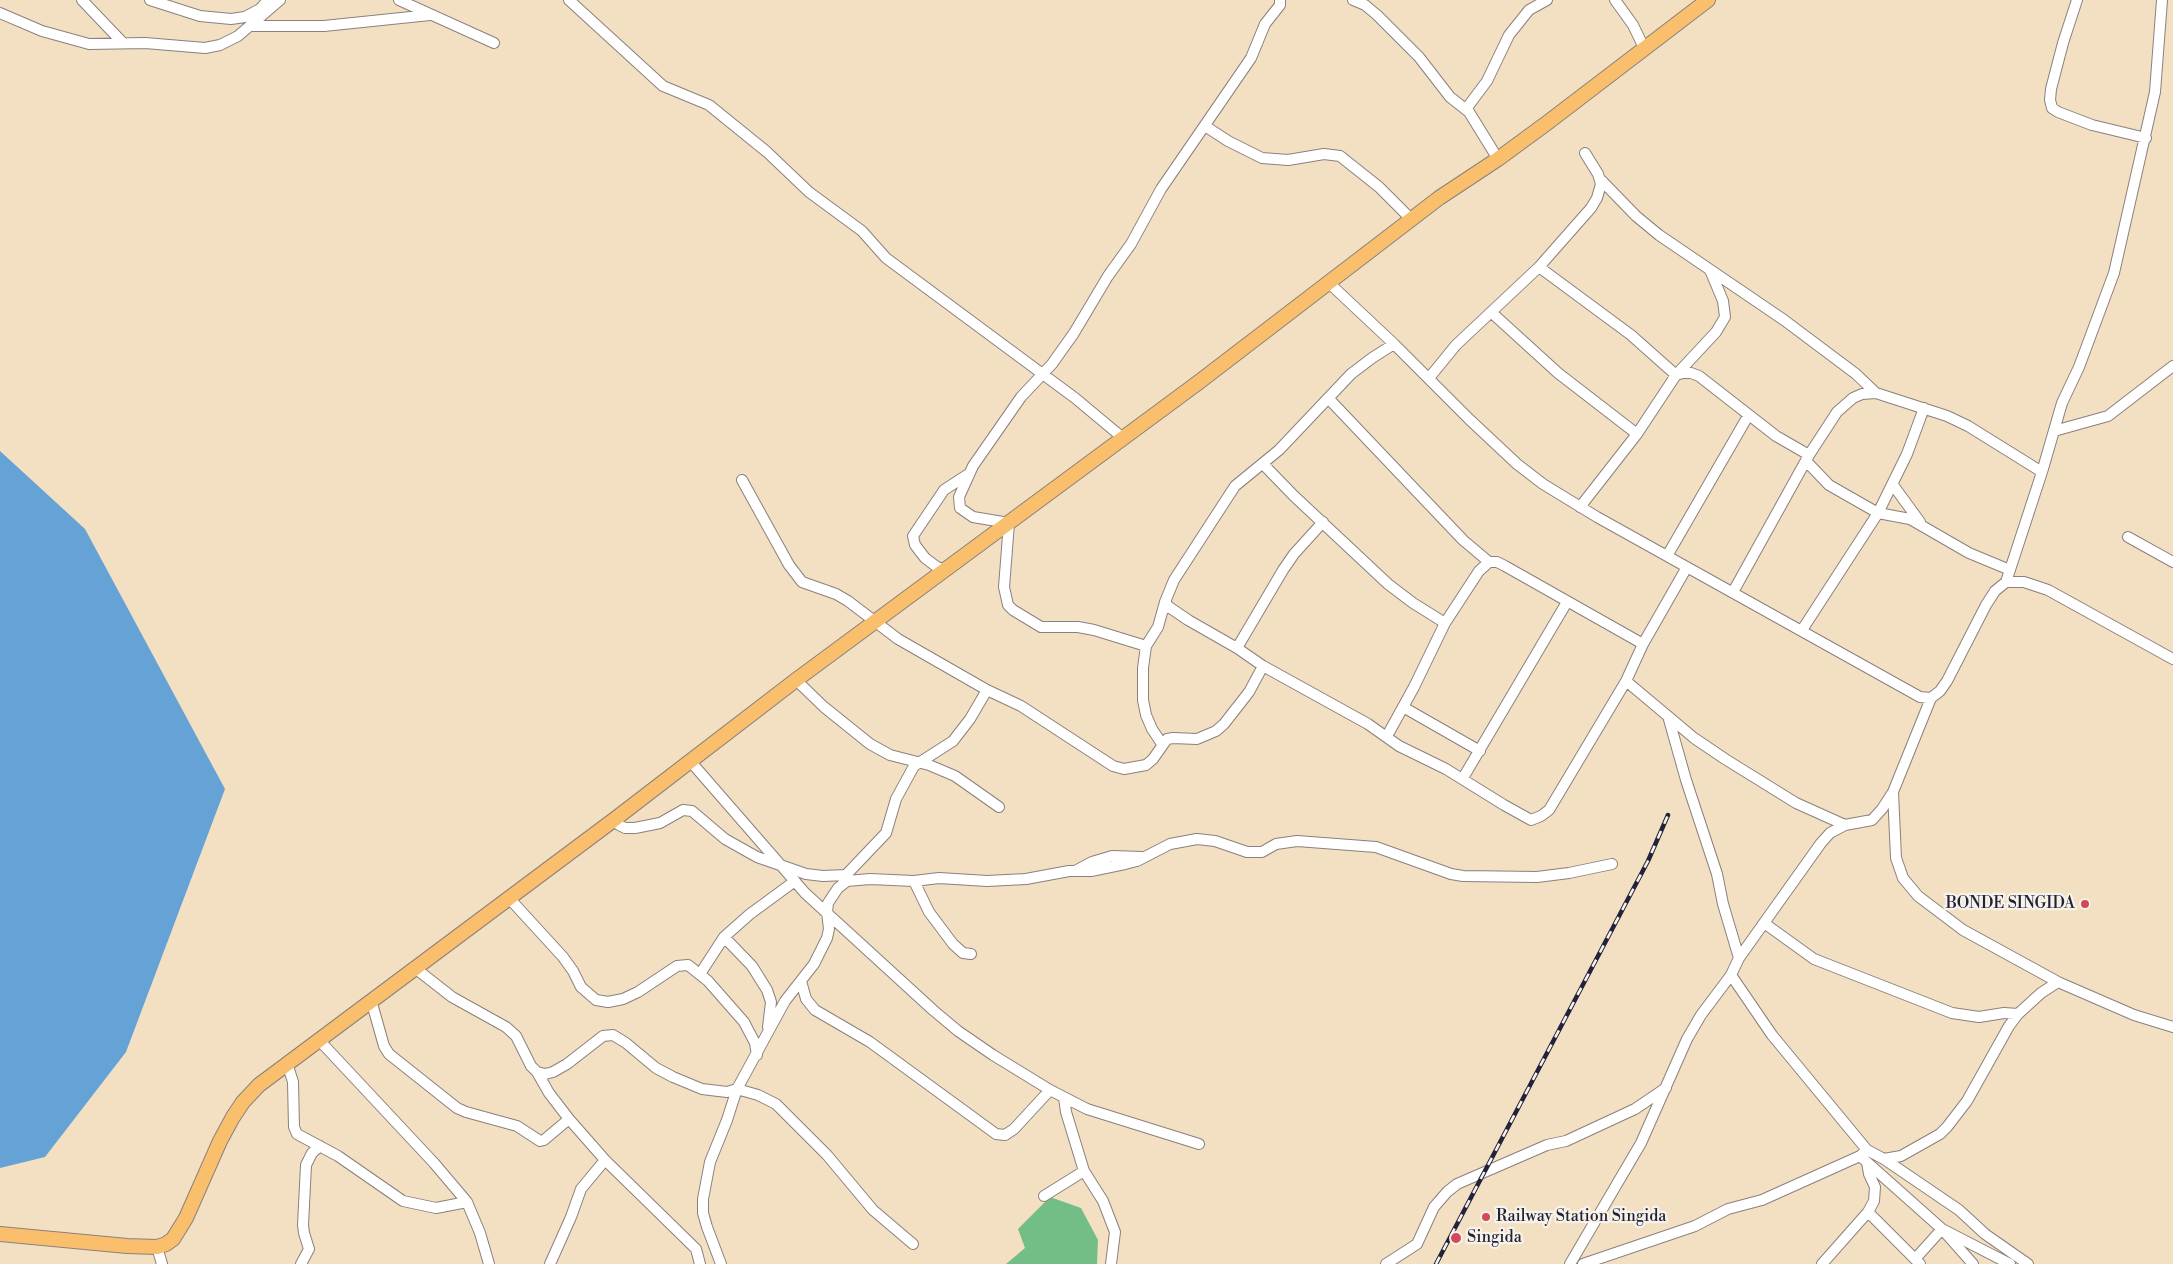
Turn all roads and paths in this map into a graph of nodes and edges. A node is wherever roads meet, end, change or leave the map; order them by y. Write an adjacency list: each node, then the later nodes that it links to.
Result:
1 (82, 0): 17 (street)
2 (150, 0): 3 (street)
3 (268, 0)
4 (280, 0): 16 (street)
5 (399, 0): 15 (street)
6 (569, 0): 33 (street)
7 (1280, 0): 21 (street)
8 (1353, 0): 20 (street)
9 (1547, 0): 20 (street)
10 (1614, 0): 19 (street)
11 (1708, 0): 19 (main road)
12 (2077, 0): 22 (street)
13 (2162, 0): 22 (street)
14 (0, 13): 17 (street)
15 (430, 15): 16 (street); 18 (street)
16 (252, 26): 17 (street)
17 (123, 43)
18 (494, 43)
19 (1645, 50): 24 (main road)
20 (1466, 109): 24 (street)
21 (1205, 126): 26 (street); 33 (street)
22 (2146, 138): 40 (street)
23 (1585, 153): 25 (street)
24 (1498, 159): 26 (main road)
25 (1601, 180): 27 (street); 28 (street)
26 (1411, 219): 29 (main road)
27 (1539, 267): 30 (street); 34 (street)
28 (1710, 269): 34 (street); 36 (street)
29 (1328, 282): 31 (street); 42 (main road)
30 (1491, 312): 35 (street); 41 (street)
31 (1394, 344): 35 (street); 37 (street)
32 (2173, 366): 40 (street)
33 (1043, 374): 42 (street); 46 (street)
34 (1676, 375): 39 (street); 41 (street)
35 (1429, 378): 49 (street)
36 (1876, 393): 38 (street); 43 (street)
37 (1328, 398): 44 (street); 56 (street)
38 (1924, 408): 45 (street); 48 (street)
39 (1748, 416): 43 (street); 55 (street)
40 (2054, 431): 45 (street)
41 (1637, 434): 49 (street)
42 (1123, 438): 52 (main road)
43 (1807, 458): 50 (street); 62 (street)
44 (1263, 464): 51 (street); 63 (street)
45 (2042, 472): 60 (street)
46 (967, 476): 52 (street); 59 (street)
47 (742, 480): 65 (street)
48 (1893, 485): 50 (street); 53 (street)
49 (1580, 507): 55 (street)
50 (1878, 513): 53 (street); 67 (street)
51 (1323, 522): 66 (street); 70 (street)
52 (1009, 524): 59 (main road); 69 (street)
53 (1923, 526): 60 (street)
54 (2128, 538): 57 (street)
55 (1666, 556): 58 (street)
56 (1489, 562): 64 (street); 66 (street)
57 (2173, 562)
58 (1687, 567): 62 (street); 68 (street)
59 (946, 570): 65 (main road)
60 (2010, 570): 61 (street)
61 (2006, 582): 71 (street); 76 (street)
62 (1733, 592): 67 (street)
63 (1165, 602): 69 (street); 70 (street)
64 (1567, 602): 68 (street); 81 (street)
65 (876, 622): 73 (main road); 75 (street)
66 (1445, 623): 77 (street)
67 (1802, 630): 76 (street)
68 (1643, 644): 74 (street)
69 (1146, 646): 80 (street)
70 (1237, 648): 72 (street)
71 (2171, 654)
72 (1263, 666): 79 (street); 80 (street)
73 (796, 680): 82 (main road); 83 (street)
74 (1626, 681): 78 (street); 84 (street)
75 (987, 690): 80 (street); 83 (street)
76 (1931, 698): 85 (street)
77 (1403, 707): 79 (street); 81 (street)
78 (1668, 715): 88 (street); 98 (street)
79 (1387, 736): 84 (street)
80 (1162, 744)
81 (1480, 751): 84 (street)
82 (691, 762): 87 (main road); 90 (street)
83 (918, 762): 86 (street); 90 (street)
84 (1463, 778)
85 (1893, 792): 88 (street); 103 (street)
86 (999, 807)
87 (615, 819): 90 (street); 93 (main road)
88 (1845, 824): 95 (street)
89 (1612, 864): 92 (street)
90 (781, 866): 91 (street)
91 (794, 881): 94 (street); 96 (street)
92 (914, 881): 94 (street); 97 (street)
93 (509, 898): 99 (main road); 100 (street)
94 (827, 912): 102 (street); 114 (street)
95 (1764, 923): 98 (street); 105 (street)
96 (724, 937): 100 (street); 107 (street)
97 (971, 954)
98 (1738, 958): 101 (street)
99 (415, 968): 104 (main road); 111 (street)
100 (700, 974): 109 (street)
101 (1731, 975): 112 (street); 119 (street)
102 (801, 981): 107 (street); 114 (street)
103 (2058, 982): 105 (street); 106 (street)
104 (371, 1000): 108 (main road); 116 (street)
105 (2018, 1014): 120 (street)
106 (2173, 1027)
107 (766, 1039): 109 (street)
108 (319, 1040): 110 (main road); 124 (street)
109 (757, 1055): 113 (street)
110 (287, 1063): 118 (street); 129 (main road)
111 (537, 1072): 113 (street); 116 (street)
112 (1666, 1087): 138 (street); 139 (street)
113 (737, 1089): 128 (street); 136 (street)
114 (1050, 1090): 115 (street)
115 (1064, 1098): 117 (street); 122 (street)
116 (569, 1120): 121 (street)
117 (1199, 1144)
118 (320, 1146): 124 (street); 132 (street)
119 (1865, 1156): 120 (street); 125 (street); 126 (street); 140 (street)
120 (1884, 1159): 144 (street)
121 (605, 1160): 134 (street); 135 (street)
122 (1084, 1171): 123 (street); 137 (street)
123 (1044, 1196)
124 (467, 1202): 133 (street)
125 (1868, 1212): 130 (street); 141 (street)
126 (1942, 1229): 130 (street); 142 (street); 143 (street)
127 (0, 1234): 129 (main road)
128 (913, 1244)
129 (157, 1247): 131 (street)
130 (1918, 1262)
131 (162, 1264)
132 (301, 1264)
133 (489, 1264)
134 (550, 1264)
135 (700, 1264)
136 (721, 1264)
137 (1111, 1264)
138 (1386, 1264)
139 (1570, 1264)
140 (1583, 1264)
141 (1822, 1264)
142 (1973, 1264)
143 (2010, 1264)
144 (2028, 1264)

